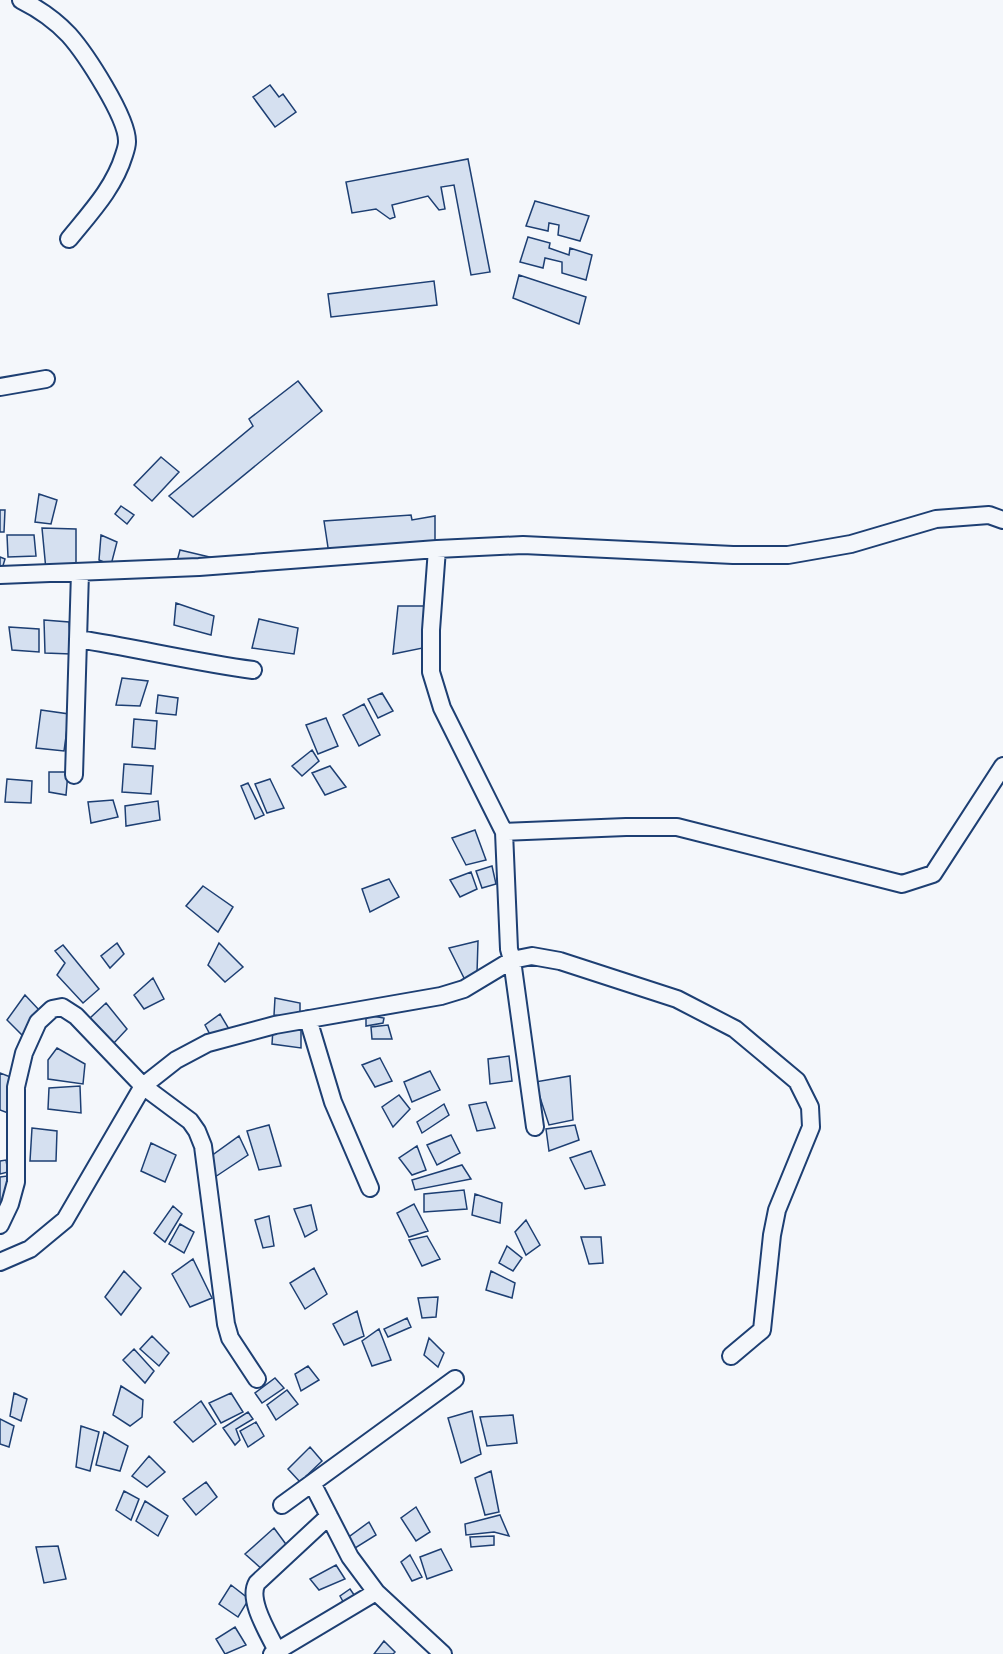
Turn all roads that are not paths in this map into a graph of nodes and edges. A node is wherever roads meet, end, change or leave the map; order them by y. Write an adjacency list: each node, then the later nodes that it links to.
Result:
1 (21, 0): 2 (street)
2 (69, 238)
3 (46, 379): 4 (street)
4 (0, 387)
5 (1003, 520): 6 (street)
6 (437, 549): 7 (street); 13 (street)
7 (80, 572): 8 (street); 9 (street)
8 (0, 575)
9 (78, 639): 10 (street); 12 (street)
10 (253, 670)
11 (1003, 766): 13 (street)
12 (74, 775)
13 (504, 832): 14 (street)
14 (512, 960): 15 (street); 17 (street); 21 (street)
15 (308, 1019): 16 (street); 18 (street)
16 (143, 1086): 19 (street); 20 (street); 22 (street)
17 (534, 1127)
18 (370, 1188)
19 (0, 1225)
20 (0, 1262)
21 (731, 1356)
22 (257, 1379)
23 (455, 1379): 24 (street)
24 (312, 1483): 25 (street); 26 (street)
25 (282, 1505)
26 (329, 1516): 27 (street); 28 (street)
27 (376, 1592): 28 (street); 29 (street)
28 (275, 1653)
29 (443, 1654)

